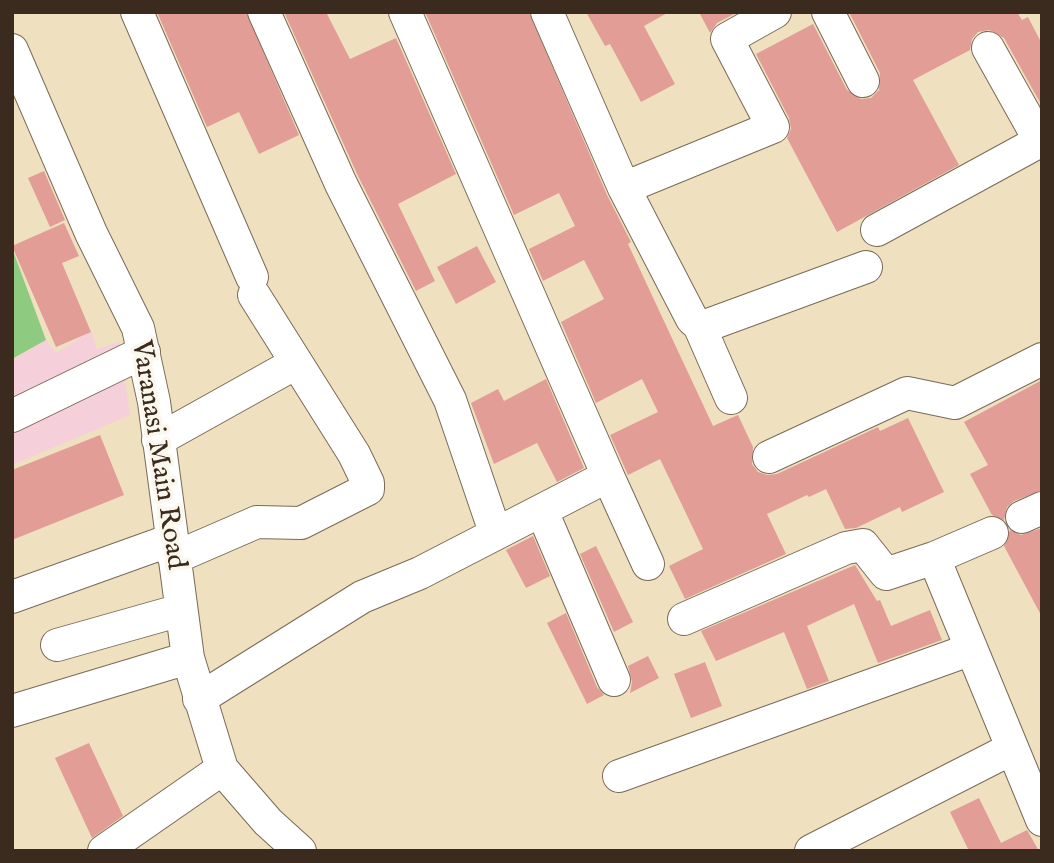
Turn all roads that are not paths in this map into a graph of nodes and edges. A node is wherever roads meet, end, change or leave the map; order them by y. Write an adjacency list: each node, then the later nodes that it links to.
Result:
1 (137, 12): 17 (street)
2 (264, 12): 24 (street)
3 (405, 12): 22 (street)
4 (547, 12): 11 (street)
5 (828, 12): 9 (street)
6 (757, 16): 11 (street)
7 (988, 48): 10 (street)
8 (12, 50): 15 (street, Varanasi Main Road)
9 (863, 81)
10 (1041, 141): 12 (street)
11 (624, 188): 14 (street)
12 (877, 230)
13 (866, 267): 14 (street)
14 (699, 325): 18 (street)
15 (144, 352): 19 (street); 20 (street, Varanasi Main Road)
16 (1042, 359): 21 (street)
17 (296, 363): 20 (street); 26 (street)
18 (731, 398)
19 (12, 416)
20 (158, 440): 26 (street, Varanasi Main Road)
21 (769, 457)
22 (608, 476): 23 (street); 28 (street)
23 (542, 511): 24 (street); 35 (street)
24 (495, 532): 36 (street)
25 (992, 533): 27 (street)
26 (172, 549): 29 (street); 30 (street, Varanasi Main Road)
27 (934, 558): 31 (street); 33 (street)
28 (648, 564)
29 (12, 597)
30 (181, 610): 32 (street); 34 (street, Varanasi Main Road)
31 (684, 619)
32 (57, 645)
33 (969, 650): 38 (street); 40 (street)
34 (188, 658): 36 (street, Varanasi Main Road); 37 (street)
35 (614, 680)
36 (199, 699): 39 (street, Varanasi Main Road)
37 (12, 711)
38 (1011, 749): 41 (street); 44 (street)
39 (222, 769): 42 (street); 43 (street, Varanasi Main Road)
40 (620, 776)
41 (1042, 820)
42 (104, 851)
43 (300, 851)
44 (811, 851)

